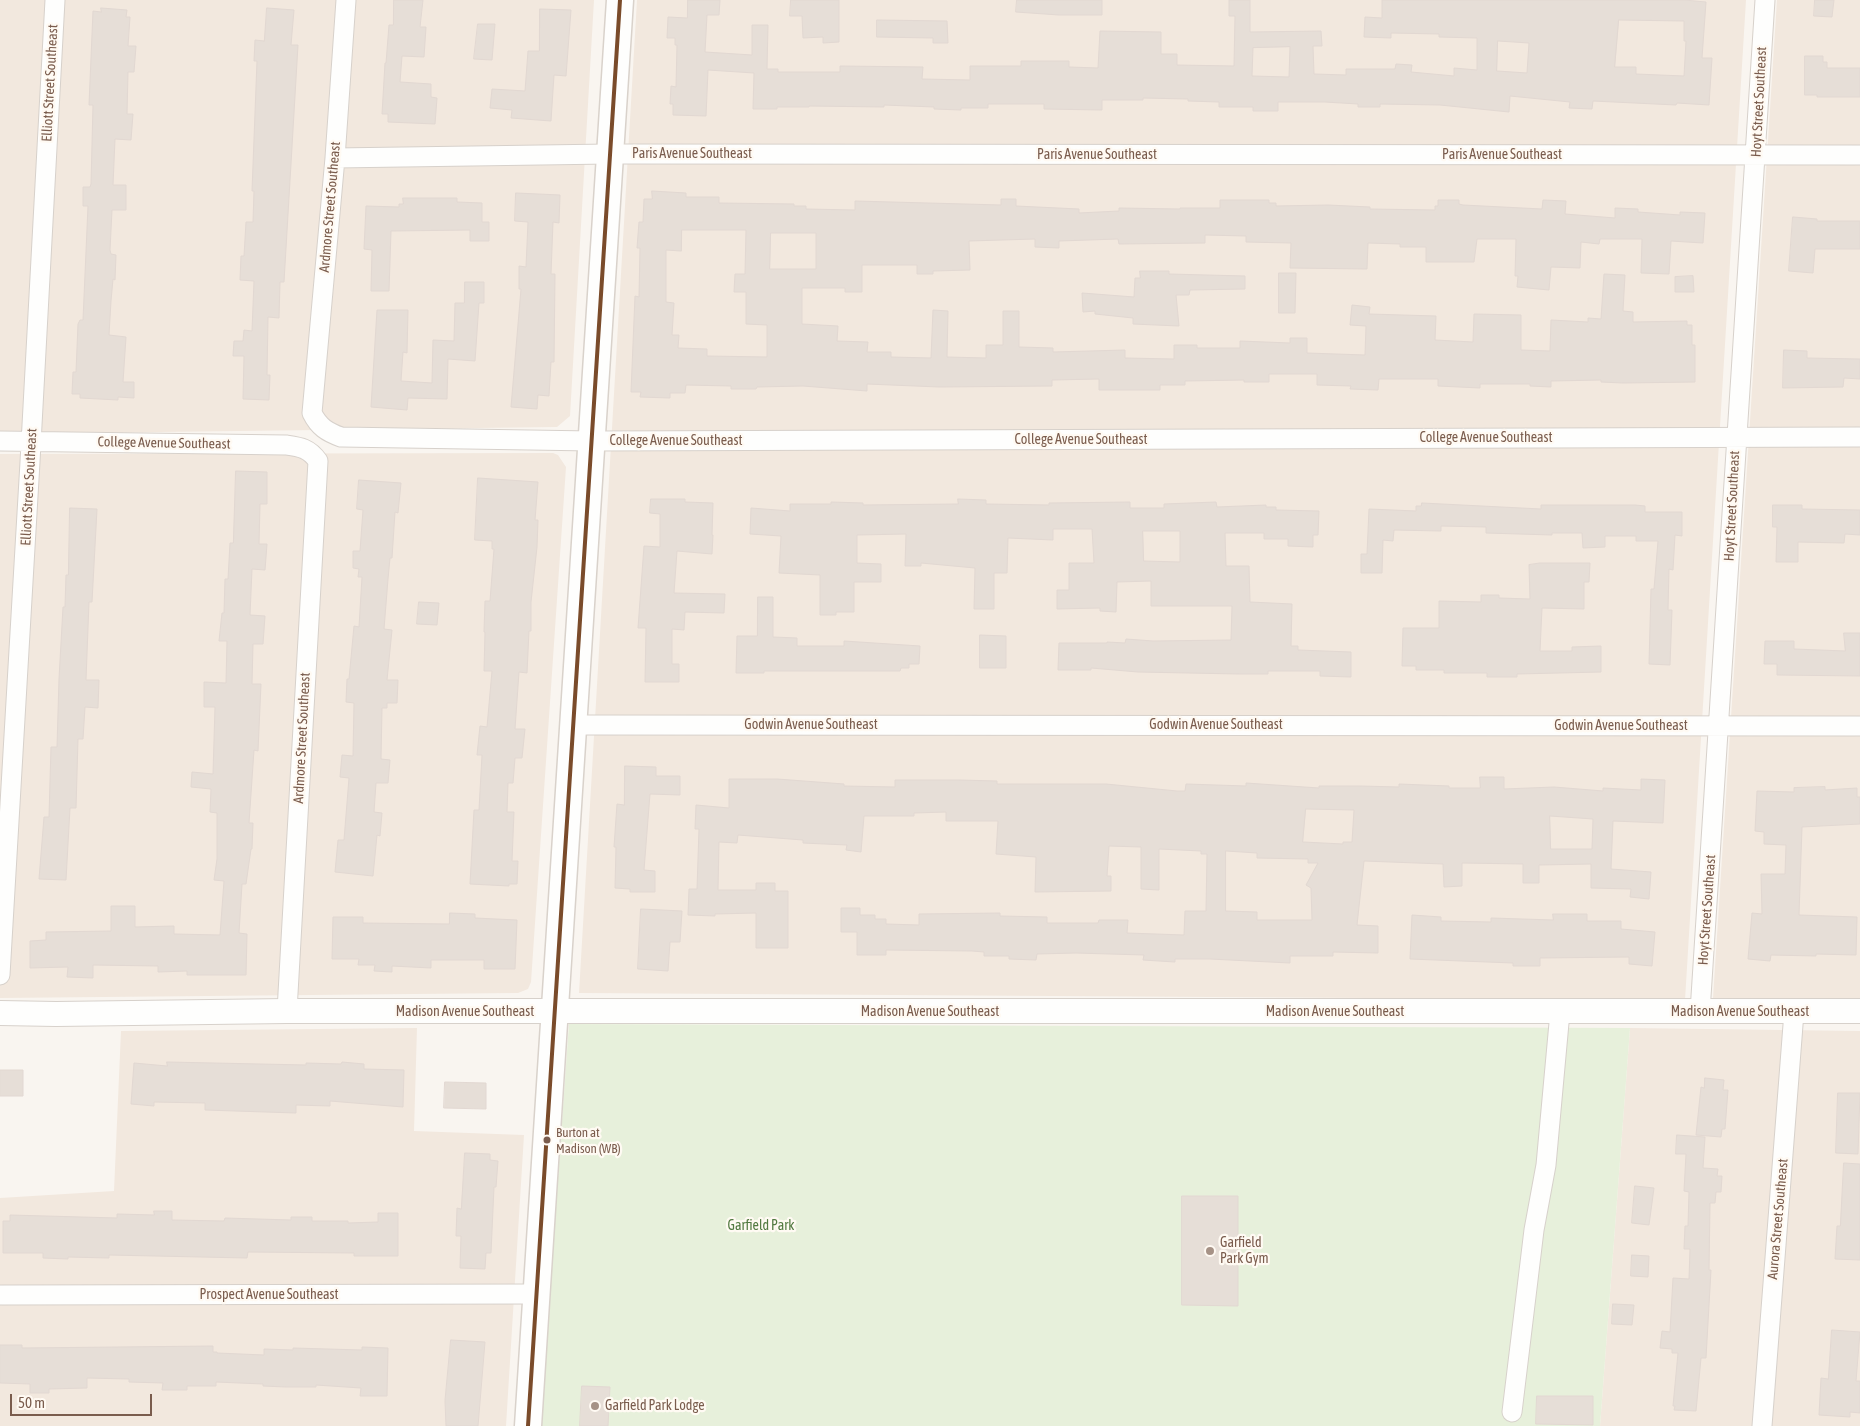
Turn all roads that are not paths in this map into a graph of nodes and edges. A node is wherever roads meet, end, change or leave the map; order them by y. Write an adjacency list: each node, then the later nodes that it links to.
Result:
1 (55, 0): 13 (street, Elliott Street Southeast)
2 (346, 0): 8 (street, Ardmore Street Southeast)
3 (620, 0): 5 (main road)
4 (1765, 0): 7 (street, Hoyt Street Southeast)
5 (609, 154): 7 (street, Paris Avenue Southeast); 8 (street, Paris Avenue Southeast); 14 (main road)
6 (1860, 154): 7 (street, Paris Avenue Southeast)
7 (1756, 155): 10 (street, Hoyt Street Southeast)
8 (335, 158): 9 (street, Ardmore Street Southeast)
9 (312, 413): 14 (street, College Avenue Southeast)
10 (1736, 437): 11 (street, College Avenue Southeast); 14 (street, College Avenue Southeast); 17 (street, Hoyt Street Southeast)
11 (1860, 437)
12 (0, 441): 13 (street, College Avenue Southeast)
13 (31, 441): 15 (street, College Avenue Southeast); 19 (street, Elliott Street Southeast)
14 (592, 441): 16 (main road)
15 (318, 466): 20 (street, Ardmore Street Southeast)
16 (573, 724): 17 (street, Godwin Avenue Southeast); 22 (main road)
17 (1718, 726): 18 (street, Godwin Avenue Southeast); 24 (street, Hoyt Street Southeast)
18 (1860, 726)
19 (0, 974)
20 (287, 1011): 22 (street, Madison Avenue Southeast); 26 (street, Madison Avenue Southeast)
21 (1860, 1011): 25 (street, Madison Avenue Southeast)
22 (556, 1012): 23 (street, Madison Avenue Southeast); 27 (main road)
23 (1560, 1012): 24 (street, Madison Avenue Southeast); 29 (street)
24 (1700, 1012): 25 (street, Madison Avenue Southeast)
25 (1794, 1012): 31 (street, Aurora Street Southeast)
26 (0, 1013)
27 (537, 1294): 28 (street, Prospect Avenue Southeast); 30 (main road)
28 (0, 1295)
29 (1512, 1412)
30 (528, 1426)
31 (1762, 1426)

